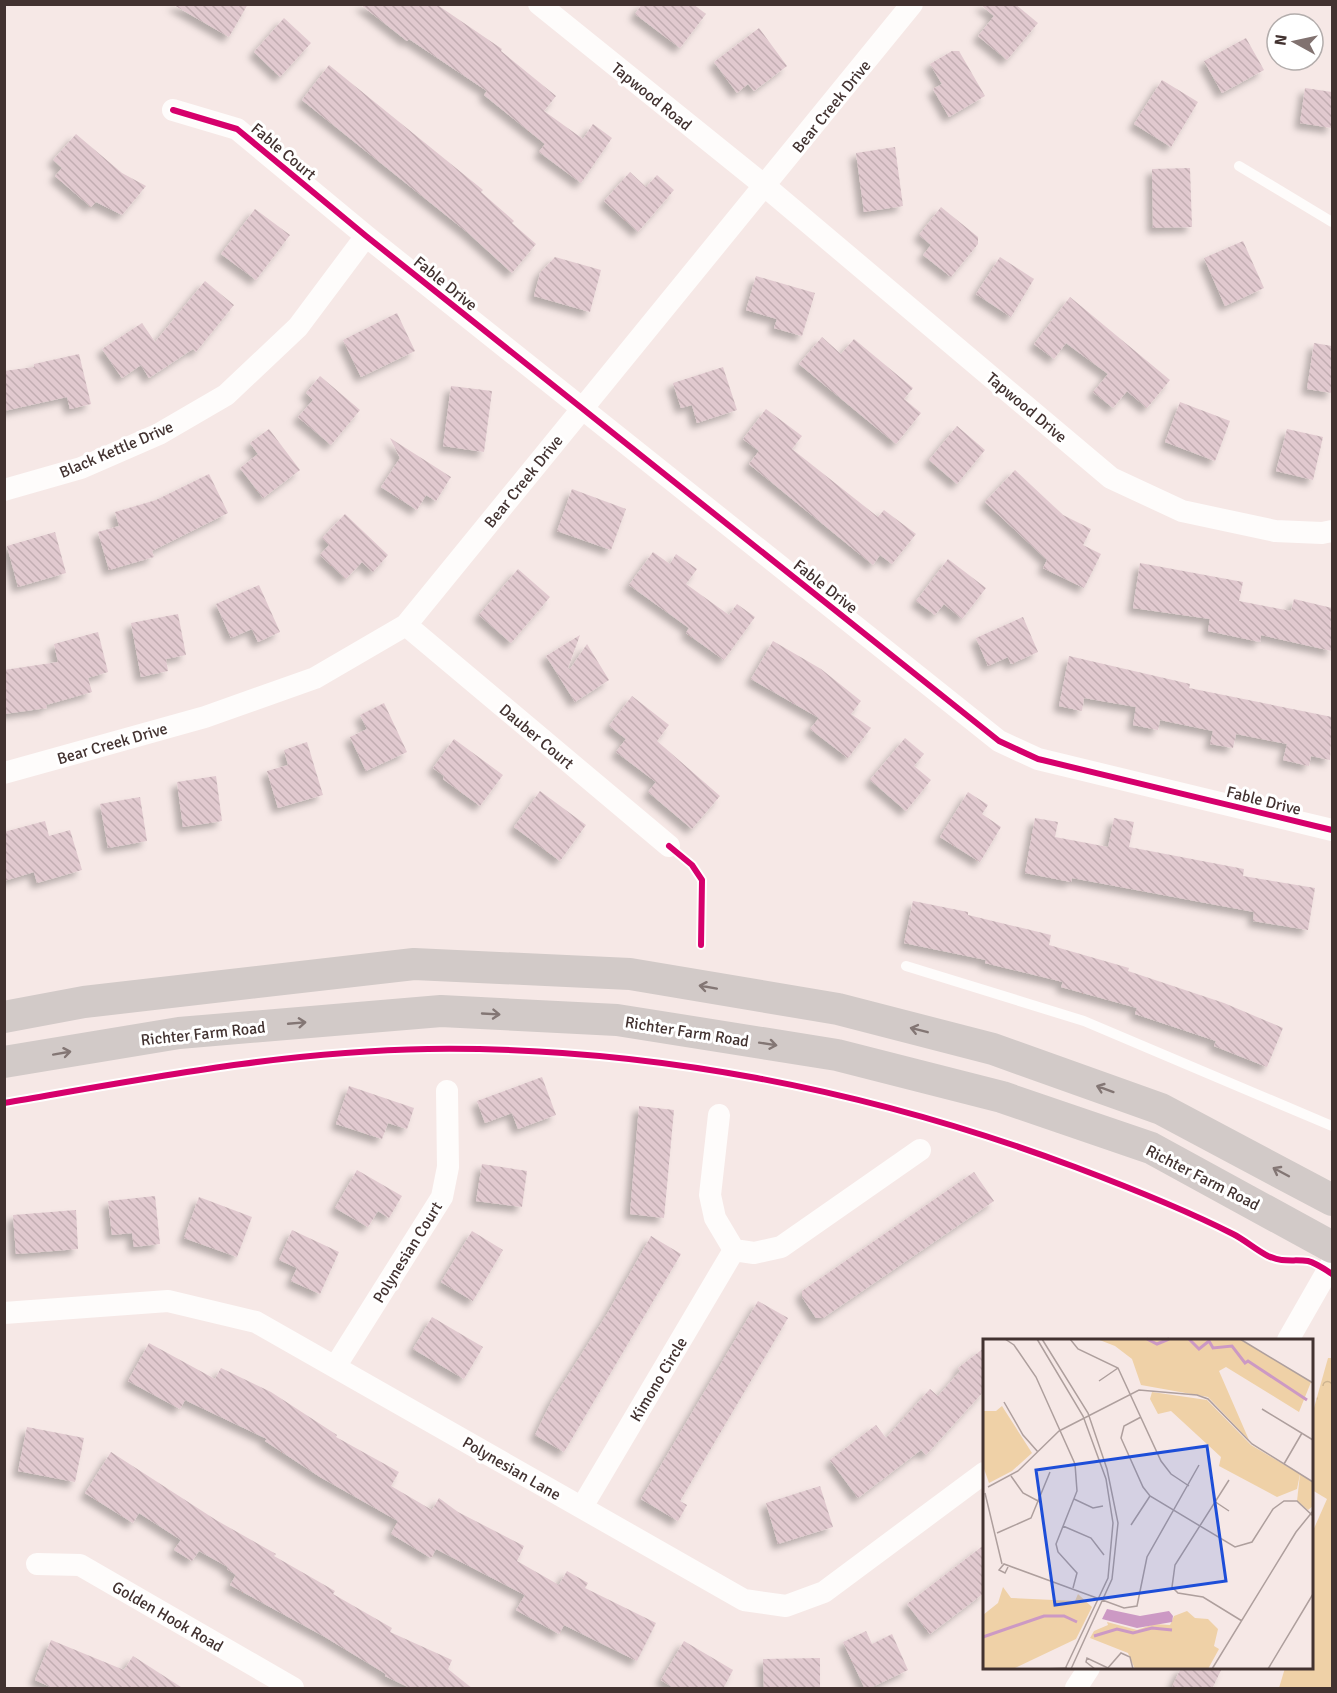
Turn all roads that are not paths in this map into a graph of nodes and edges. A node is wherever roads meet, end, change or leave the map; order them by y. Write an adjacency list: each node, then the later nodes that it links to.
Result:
1 (912, 4): 5 (street, Bear Creek Drive)
2 (546, 7): 5 (street, Tapwood Road)
3 (173, 110): 7 (street, Fable Court)
4 (1239, 166): 6 (lane)
5 (766, 187): 8 (street, Bear Creek Drive); 10 (street, Tapwood Drive)
6 (1332, 222)
7 (366, 237): 8 (street, Fable Drive); 9 (street, Black Kettle Drive)
8 (581, 409): 11 (street, Bear Creek Drive); 13 (street, Fable Drive)
9 (4, 490)
10 (1332, 531)
11 (406, 625): 12 (street, Bear Creek Drive); 14 (street, Dauber Court)
12 (4, 773)
13 (1332, 830)
14 (669, 846)
15 (906, 966): 20 (lane)
16 (4, 1017): 22 (main road, one-way to 16)
17 (4, 1062): 23 (main road, Richter Farm Road, one-way to 23)
18 (447, 1091): 28 (street, Polynesian Court)
19 (719, 1115): 24 (street)
20 (1332, 1126)
21 (920, 1150): 24 (street)
22 (1332, 1200)
23 (1332, 1247)
24 (735, 1251): 30 (street, Kimono Circle)
25 (1332, 1263): 27 (street)
26 (4, 1313): 28 (street, Polynesian Lane)
27 (1289, 1339)
28 (334, 1367): 30 (street, Polynesian Lane)
29 (983, 1474): 30 (street, Polynesian Lane)
30 (582, 1507)
31 (37, 1564): 33 (street, Golden Hook Road)
32 (1088, 1669): 34 (street)
33 (293, 1689)
34 (1076, 1689)

